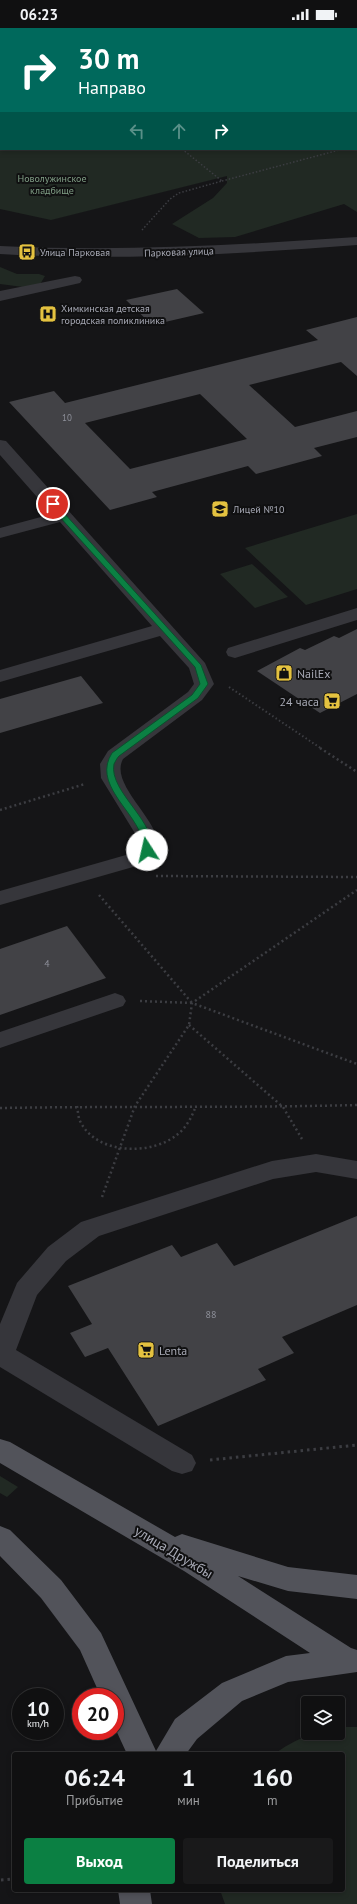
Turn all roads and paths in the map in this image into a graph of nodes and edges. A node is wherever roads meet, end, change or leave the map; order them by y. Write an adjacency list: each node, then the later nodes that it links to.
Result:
1 (183, 150): 3 (path)
2 (339, 150): 3 (path)
3 (222, 182): 4 (path)
4 (138, 233)
5 (357, 241): 6 (street, Парковая улица)
6 (0, 250)
7 (75, 280): 8 (street)
8 (0, 296)
9 (0, 445): 10 (street)
10 (64, 516): 11 (street); 13 (street)
11 (0, 533)
12 (357, 614): 14 (street)
13 (163, 629): 15 (street); 16 (street)
14 (235, 652)
15 (198, 667): 17 (path); 18 (street)
16 (0, 676)
17 (357, 772)
18 (111, 778): 19 (path); 20 (street)
19 (0, 810)
20 (81, 876): 24 (street); 26 (path)
21 (152, 876): 22 (path)
22 (357, 877)
23 (357, 890): 26 (path)
24 (0, 898)
25 (115, 1001): 26 (path); 28 (street)
26 (192, 1003): 27 (path); 29 (path)
27 (189, 1025): 32 (path); 34 (path)
28 (0, 1040)
29 (357, 1064)
30 (357, 1105): 34 (path)
31 (77, 1106): 32 (path); 35 (path); 36 (path)
32 (135, 1106): 33 (path); 36 (path)
33 (196, 1106): 34 (path); 36 (path)
34 (283, 1107): 37 (path)
35 (0, 1108)
36 (119, 1148): 39 (path)
37 (316, 1163): 38 (street); 39 (street)
38 (357, 1170)
39 (90, 1229): 40 (street)
40 (1, 1356): 43 (street)
41 (357, 1445): 43 (path)
42 (0, 1450): 44 (main road, улица Дружбы)
43 (182, 1463)
44 (147, 1536): 46 (main road); 47 (main road, улица Дружбы)
45 (0, 1538): 48 (main road)
46 (357, 1587)
47 (351, 1660): 49 (main road)
48 (141, 1752)
49 (170, 1752)
50 (12, 1879): 51 (path)
51 (1, 1880)
52 (134, 1892): 53 (main road)
53 (136, 1904)

